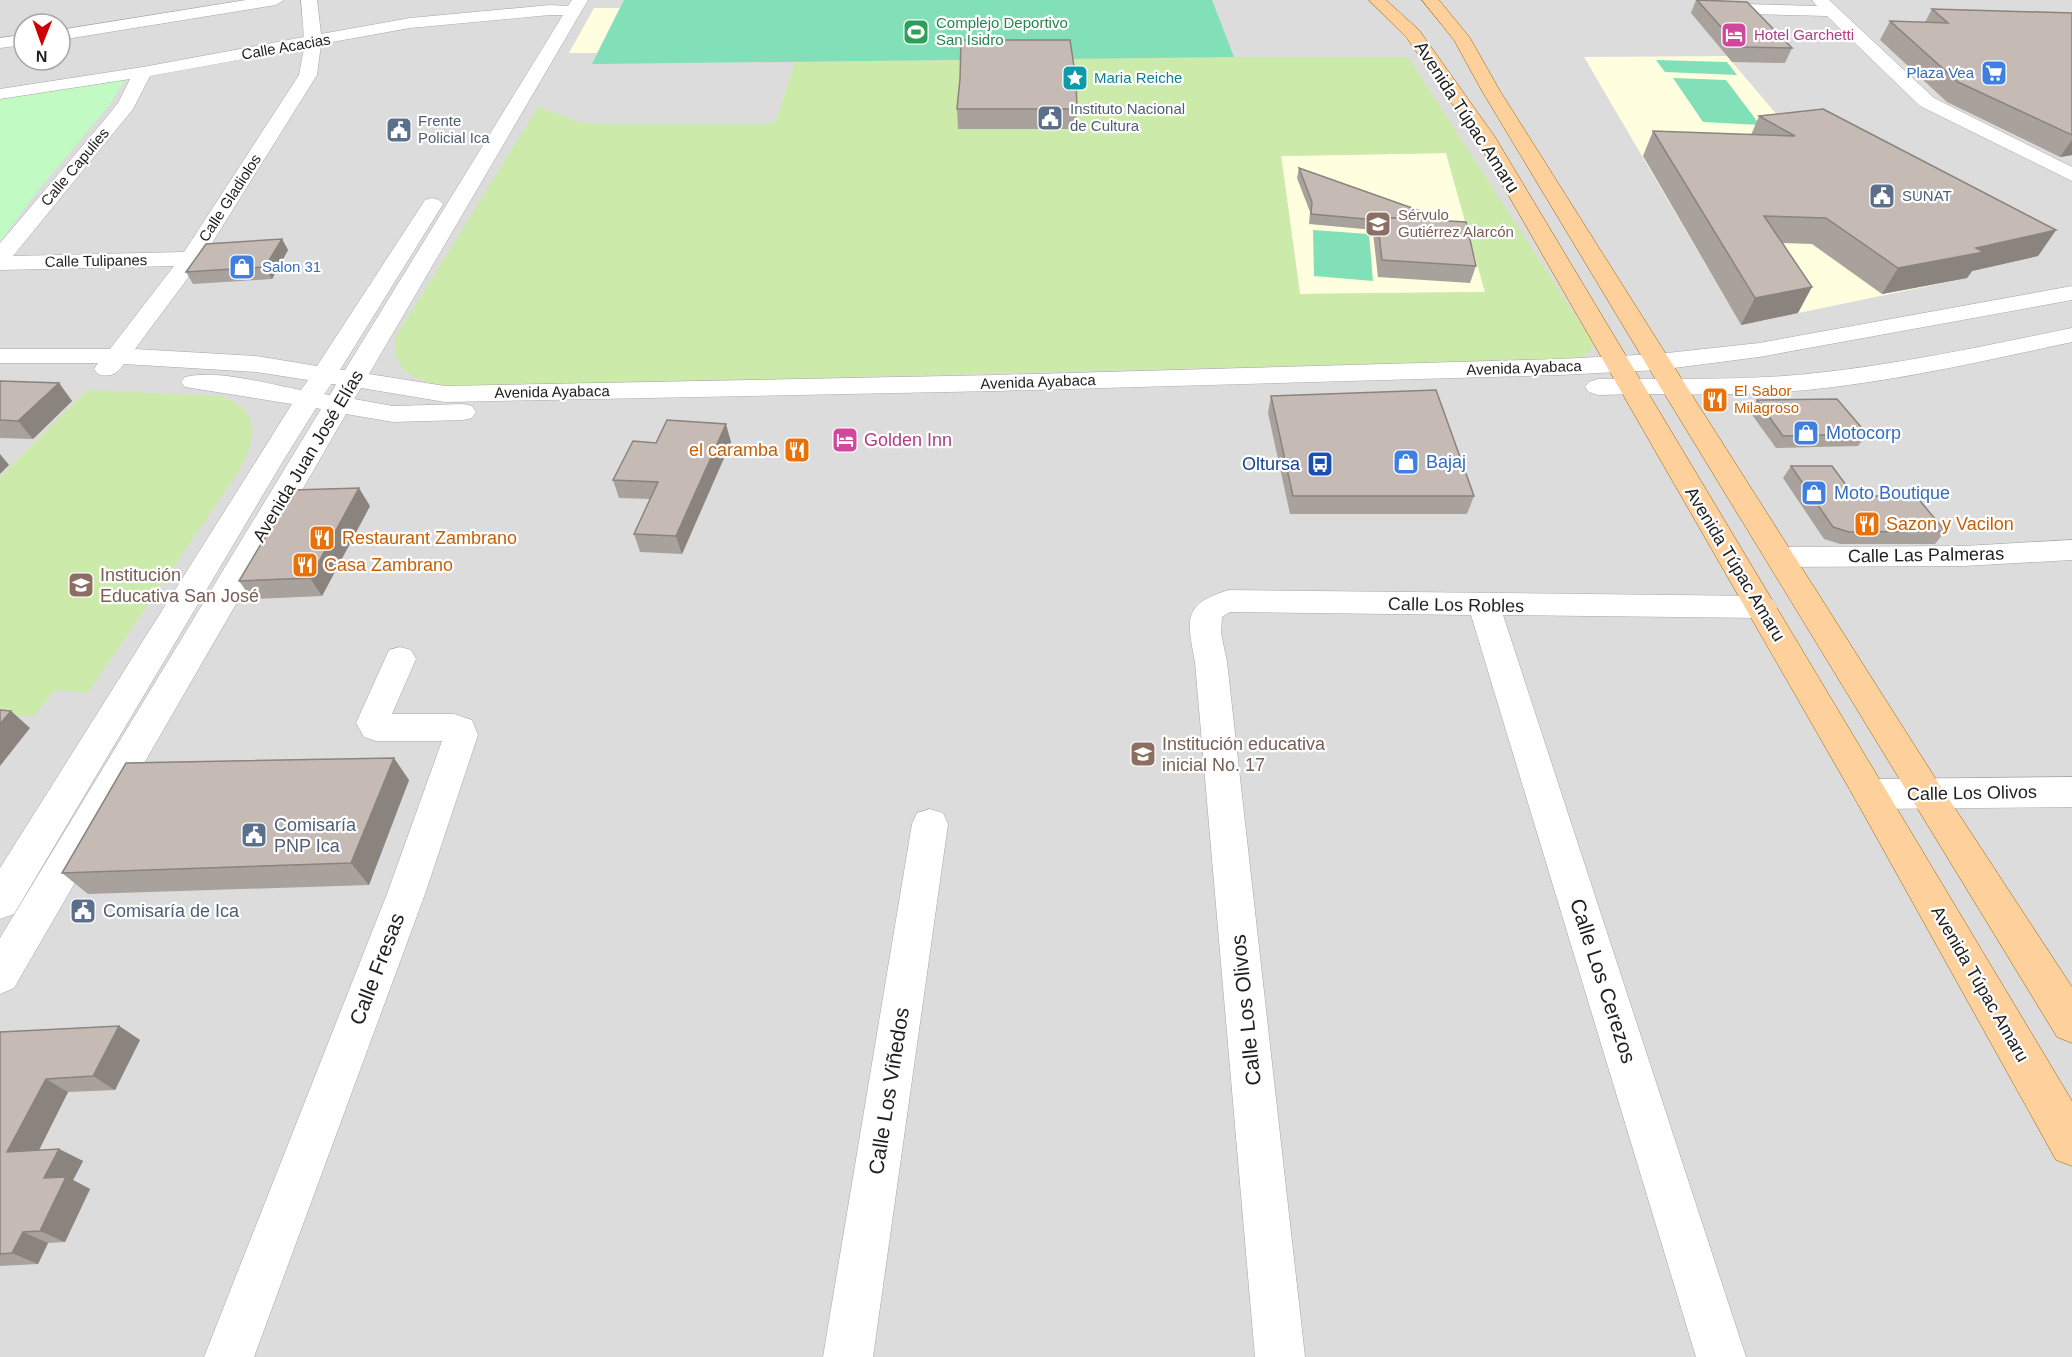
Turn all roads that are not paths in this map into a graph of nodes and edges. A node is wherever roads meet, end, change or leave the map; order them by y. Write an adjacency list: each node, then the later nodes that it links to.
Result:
1 (240, 0): 10 (street)
2 (276, 0): 12 (street)
3 (309, 0): 13 (street, Calle Gladiolos)
4 (1377, 0): 16 (main road, Avenida Túpac Amaru)
5 (1430, 0): 17 (main road, Avenida Túpac Amaru)
6 (565, 5): 13 (street, Calle Acacias); 23 (street, Avenida Juan José Elías)
7 (1825, 6): 9 (street); 18 (street)
8 (105, 8): 10 (street)
9 (1707, 8)
10 (95, 25): 11 (street)
11 (72, 28)
12 (72, 33)
13 (313, 42): 14 (street, Calle Acacias); 20 (street, Calle Gladiolos)
14 (143, 72): 15 (street, Calle Acacias); 19 (street, Calle Capulies)
15 (0, 94)
16 (1485, 137): 17 (main road); 30 (main road, Avenida Túpac Amaru)
17 (1519, 137): 28 (main road, Avenida Túpac Amaru)
18 (2072, 175)
19 (0, 257)
20 (191, 259): 21 (street, Calle Tulipanes); 26 (street, Calle Gladiolos)
21 (0, 263)
22 (2072, 293): 28 (street, Avenida Ayabaca)
23 (368, 330): 27 (street); 29 (street, Avenida Juan José Elías); 33 (street, Avenida Juan José Elías); 35 (street)
24 (2066, 342): 28 (street, Avenida Ayabaca)
25 (0, 356): 26 (street, Avenida Ayabaca)
26 (119, 356): 27 (street, Avenida Ayabaca); 32 (street, Calle Gladiolos)
27 (256, 364): 29 (street, Avenida Ayabaca)
28 (1665, 373): 30 (street, Avenida Ayabaca); 42 (main road, Avenida Túpac Amaru)
29 (324, 374): 33 (street, Avenida Ayabaca); 36 (street, Avenida Juan José Elías)
30 (1623, 375): 35 (street, Avenida Ayabaca); 38 (street, Avenida Ayabaca); 44 (main road, Avenida Túpac Amaru)
31 (0, 377): 32 (street, Avenida Ayabaca)
32 (99, 377): 34 (street, Avenida Ayabaca)
33 (355, 379): 35 (street, Avenida Ayabaca); 37 (street, Avenida Juan José Elías)
34 (224, 384): 36 (street, Avenida Ayabaca); 39 (street)
35 (445, 394)
36 (309, 399): 37 (street, Avenida Ayabaca); 39 (street, Avenida Juan José Elías)
37 (340, 404): 38 (street, Avenida Ayabaca); 40 (street, Avenida Juan José Elías)
38 (393, 414): 40 (street)
39 (269, 461): 51 (street, Avenida Juan José Elías)
40 (301, 467): 52 (street, Avenida Juan José Elías)
41 (2072, 550): 42 (street, Calle Las Palmeras)
42 (1780, 557): 49 (main road, Avenida Túpac Amaru)
43 (1484, 605): 44 (street, Calle Los Robles); 46 (street, Calle Los Robles); 58 (street, Calle Los Cerezos)
44 (1761, 607): 48 (main road, Avenida Túpac Amaru)
45 (399, 659): 55 (street, Calle Fresas)
46 (1211, 662): 57 (street, Calle Los Olivos)
47 (2072, 792): 49 (street, Calle Los Olivos)
48 (1871, 794): 49 (street, Calle Los Olivos); 54 (main road, Avenida Túpac Amaru)
49 (1926, 794): 53 (main road, Avenida Túpac Amaru)
50 (930, 824): 56 (street, Calle Los Viñedos)
51 (0, 902)
52 (0, 975)
53 (2072, 1023)
54 (2072, 1144)
55 (228, 1357)
56 (849, 1357)
57 (1281, 1357)
58 (1722, 1357)

